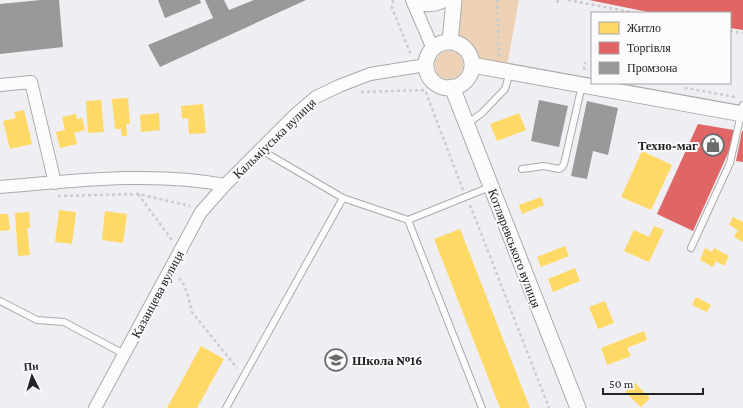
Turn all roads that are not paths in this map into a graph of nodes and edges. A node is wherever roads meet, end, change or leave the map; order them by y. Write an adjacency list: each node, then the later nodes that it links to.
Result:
1 (412, 0): 2 (street); 5 (street)
2 (446, 0)
3 (454, 0): 4 (street)
4 (450, 42): 5 (street); 7 (street)
5 (433, 49): 6 (street)
6 (426, 65): 11 (street); 14 (street, Кальміуська вулиця)
7 (472, 65): 8 (street); 11 (street)
8 (510, 72): 10 (street); 13 (lane)
9 (0, 85): 16 (street)
10 (582, 85): 12 (street); 15 (lane)
11 (452, 87): 13 (street, Котляревського вулиця)
12 (742, 111): 22 (lane)
13 (467, 124): 19 (street, Котляревського вулиця)
14 (261, 150): 17 (street, Кальміуська вулиця); 20 (lane)
15 (522, 169)
16 (55, 183): 17 (street, Кальміуська вулиця); 18 (street, Кальміуська вулиця)
17 (225, 185): 24 (street, Казанцева вулиця)
18 (0, 187)
19 (492, 187): 21 (lane); 28 (street, Котляревського вулиця)
20 (343, 198): 21 (lane); 26 (lane)
21 (408, 220): 27 (lane)
22 (691, 248)
23 (0, 301): 24 (lane)
24 (124, 354): 25 (street, Казанцева вулиця)
25 (95, 408)
26 (226, 408)
27 (482, 408)
28 (578, 408)

